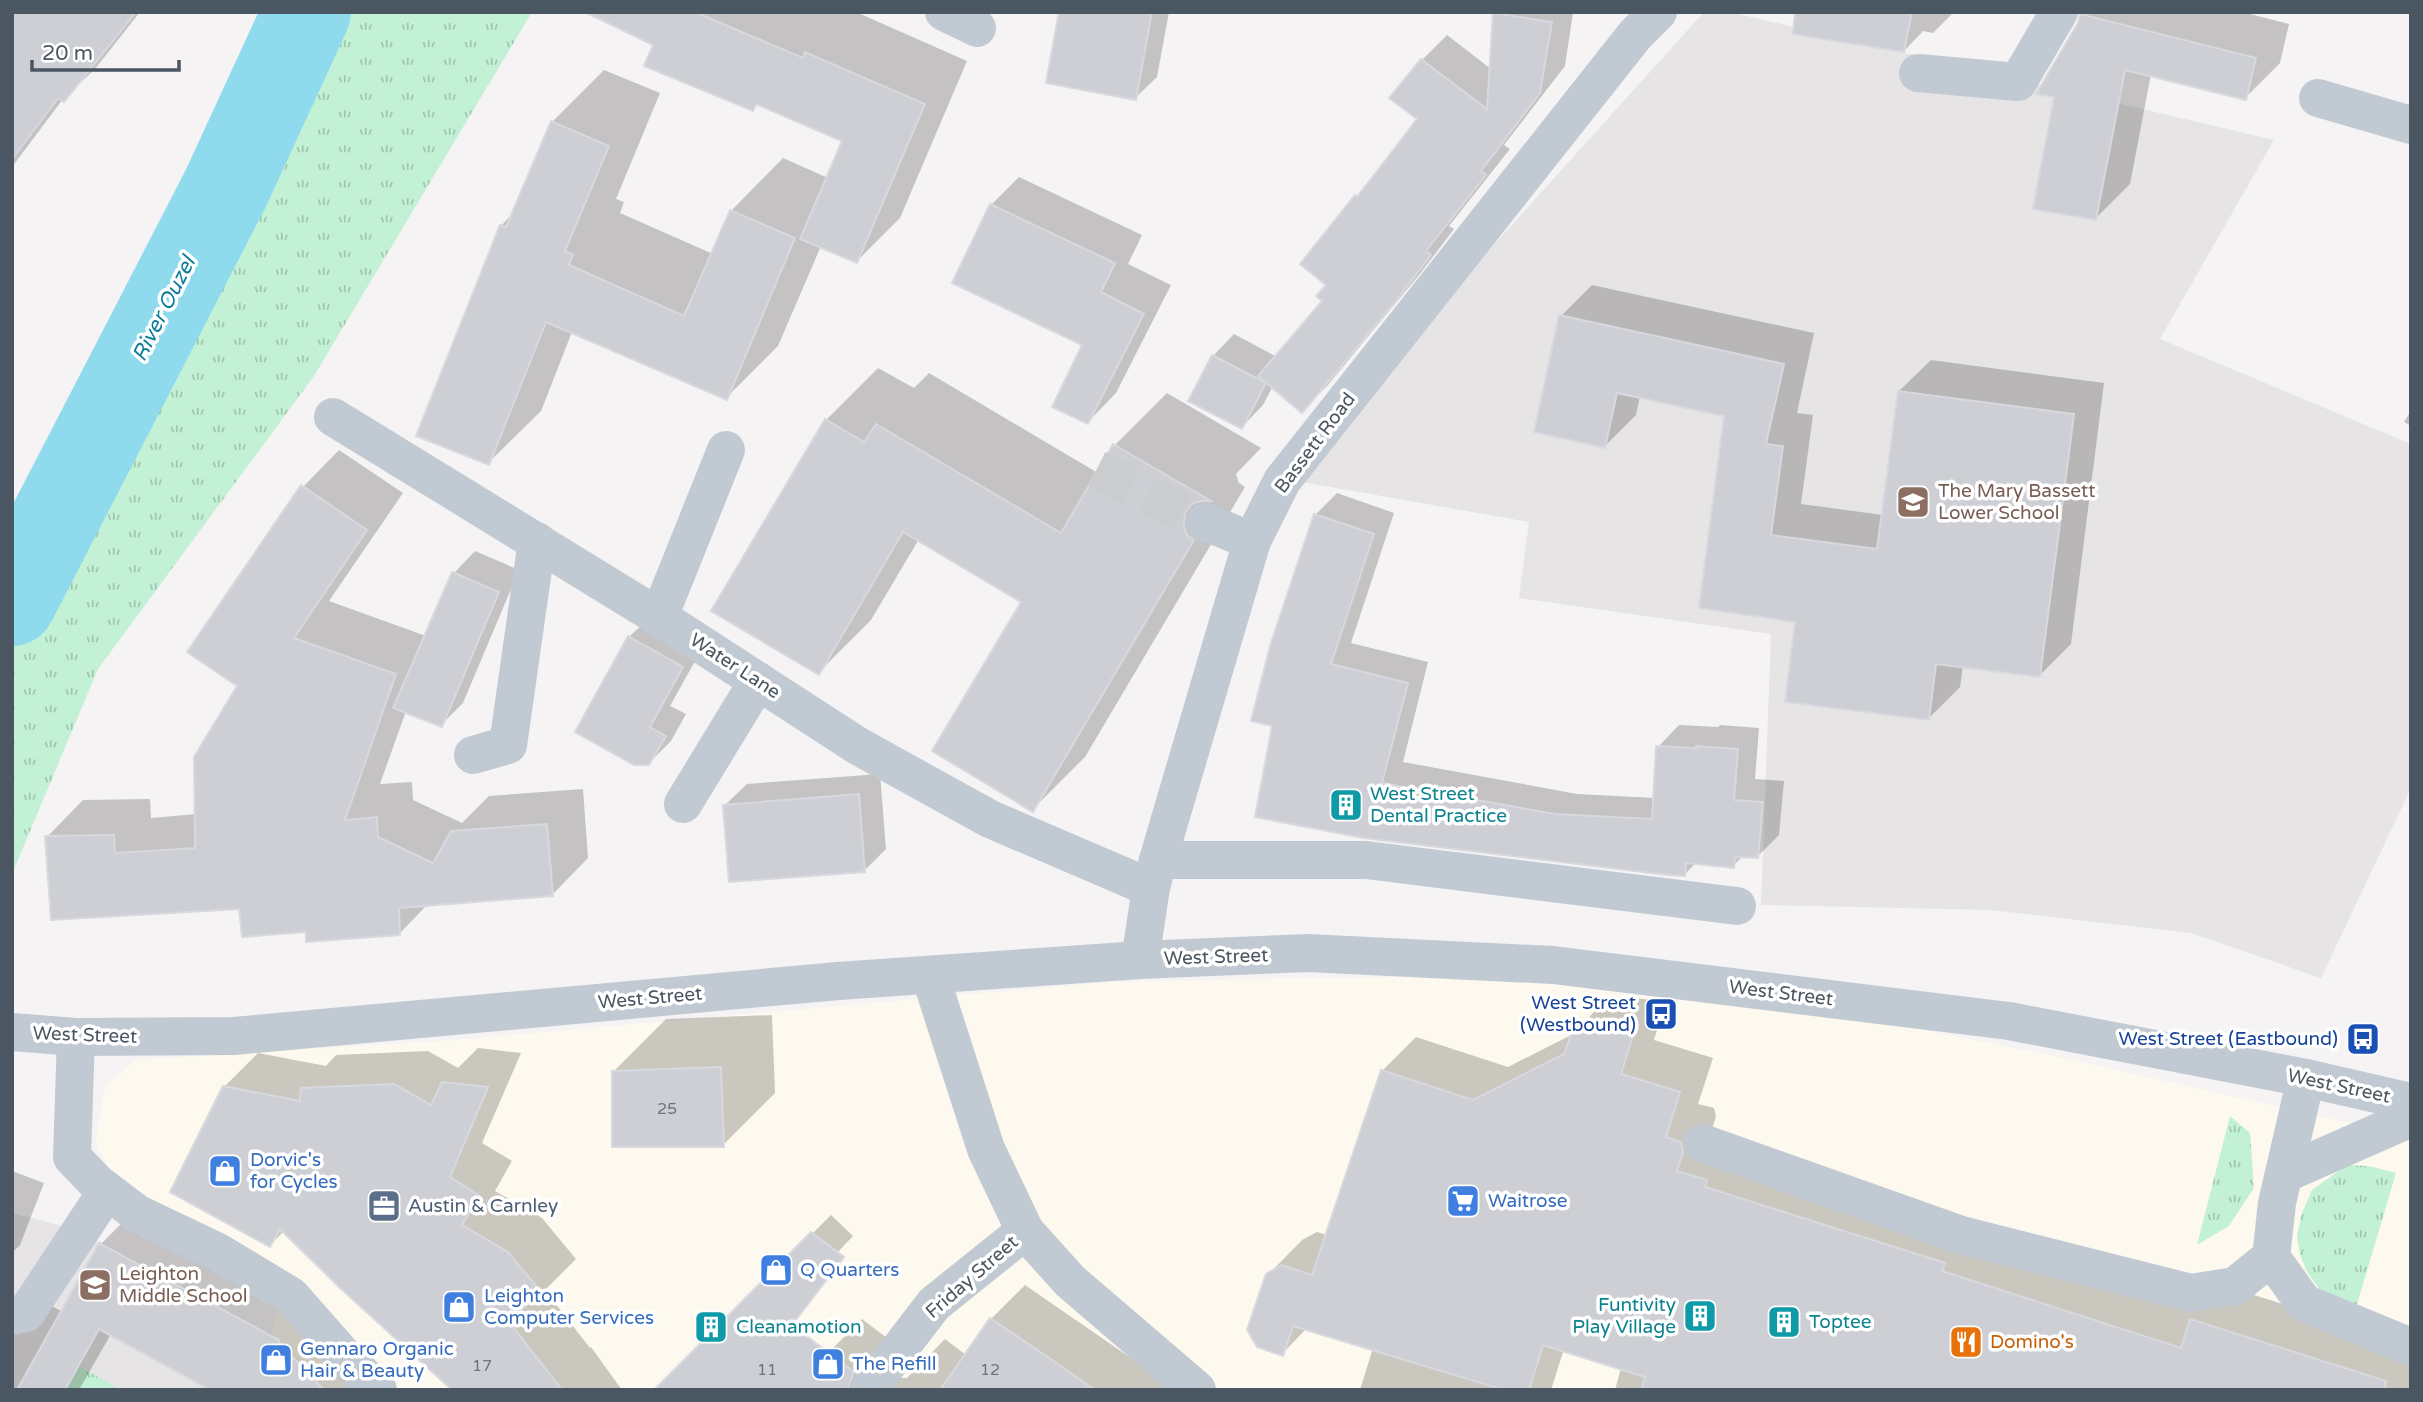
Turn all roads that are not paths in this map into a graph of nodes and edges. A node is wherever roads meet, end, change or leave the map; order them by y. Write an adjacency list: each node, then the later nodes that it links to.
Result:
1 (1658, 12): 10 (street, Bassett Road)
2 (2059, 12): 3 (street)
3 (1918, 73)
4 (2318, 98): 5 (street)
5 (2411, 125)
6 (333, 417): 9 (street, Water Lane)
7 (726, 450): 11 (street)
8 (1205, 522): 10 (street)
9 (537, 541): 11 (street, Water Lane); 13 (street)
10 (1252, 541): 15 (street, Bassett Road)
11 (659, 617): 12 (street, Water Lane)
12 (758, 681): 14 (street); 15 (street, Water Lane)
13 (474, 755)
14 (683, 804)
15 (1154, 874): 16 (street); 17 (street, Bassett Road)
16 (1737, 906)
17 (1140, 960): 18 (street, West Street); 21 (street, West Street)
18 (930, 975): 20 (street, West Street); 27 (street)
19 (12, 1032): 20 (street, West Street)
20 (76, 1037): 26 (street)
21 (2306, 1078): 22 (street, West Street); 25 (street)
22 (2411, 1101)
23 (2411, 1118): 25 (street)
24 (1702, 1143): 28 (street)
25 (2284, 1174): 28 (street)
26 (107, 1191): 29 (street); 31 (street)
27 (1024, 1231): 32 (street, Friday Street); 33 (street)
28 (2271, 1257): 30 (street)
29 (12, 1316)
30 (2411, 1347)
31 (378, 1390)
32 (868, 1390)
33 (1197, 1390)

